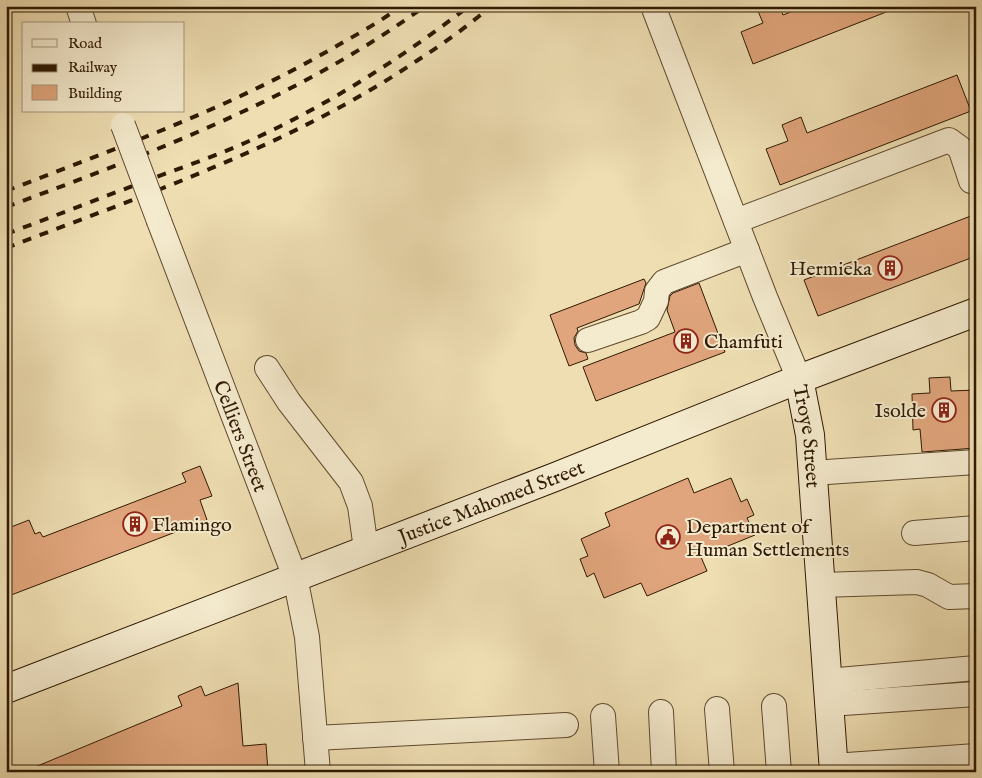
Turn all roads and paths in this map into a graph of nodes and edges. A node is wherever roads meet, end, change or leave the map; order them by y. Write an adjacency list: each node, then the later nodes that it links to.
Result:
1 (78, 6): 3 (street)
2 (653, 6): 6 (street, Troye Street)
3 (83, 22)
4 (120, 118): 17 (street, Celliers Street, bridge)
5 (971, 181): 6 (street)
6 (736, 221): 7 (street, Troye Street)
7 (747, 250): 9 (street); 11 (street, Troye Street)
8 (976, 312): 11 (main road, Justice Mahomed Street)
9 (588, 340)
10 (267, 368): 16 (street)
11 (799, 379): 13 (main road, Troye Street); 16 (main road, Justice Mahomed Street)
12 (976, 462): 13 (street)
13 (812, 473): 18 (main road, Troye Street)
14 (976, 528): 15 (street)
15 (914, 533)
16 (366, 549): 17 (main road, Justice Mahomed Street)
17 (295, 577): 21 (main road, Justice Mahomed Street); 29 (street, Celliers Street)
18 (820, 586): 19 (street); 22 (main road, Troye Street)
19 (976, 596)
20 (976, 668): 22 (street)
21 (6, 689)
22 (828, 692): 23 (street); 31 (main road, Troye Street)
23 (976, 694)
24 (774, 706): 36 (street)
25 (717, 709): 35 (street)
26 (661, 712): 34 (street)
27 (603, 716): 33 (street)
28 (566, 725): 29 (street)
29 (315, 738): 32 (street, Celliers Street)
30 (976, 756): 31 (street)
31 (834, 769)
32 (318, 772)
33 (607, 772)
34 (664, 772)
35 (722, 772)
36 (779, 772)

